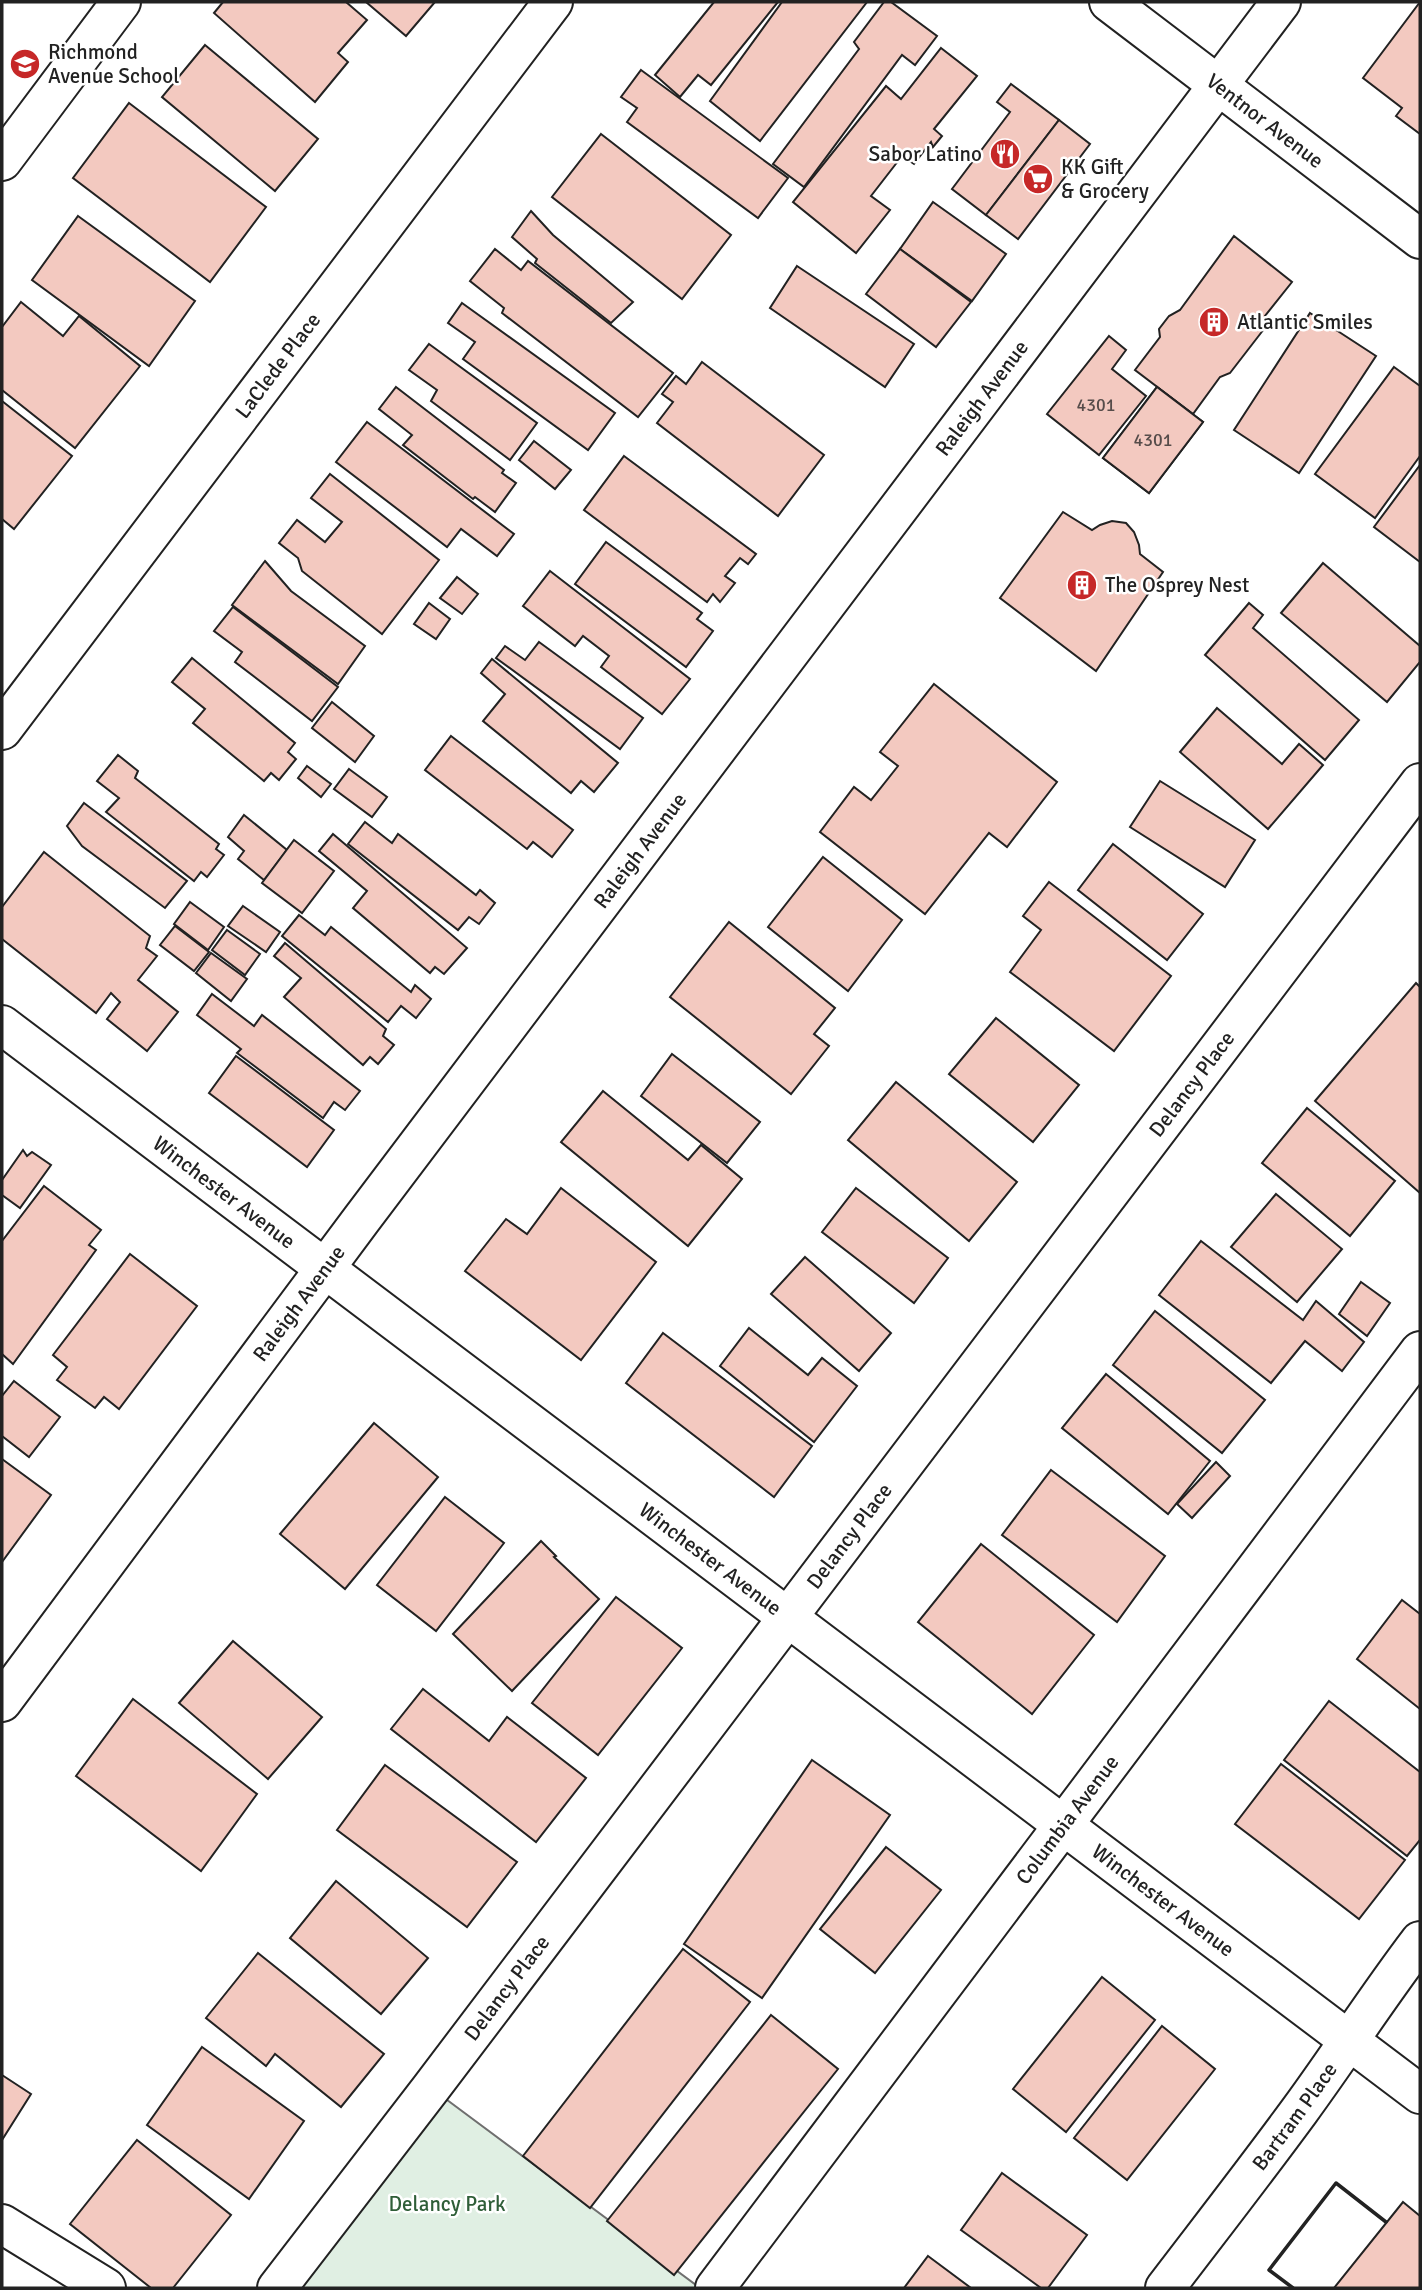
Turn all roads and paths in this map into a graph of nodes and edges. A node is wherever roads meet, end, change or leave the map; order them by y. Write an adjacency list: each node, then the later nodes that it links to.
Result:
1 (121, 2): 6 (street)
2 (553, 2): 8 (street, LaClede Place)
3 (1109, 2): 5 (street, Ventnor Avenue)
4 (1281, 2): 5 (street, Raleigh Avenue)
5 (1218, 84): 7 (street, Ventnor Avenue); 11 (street, Raleigh Avenue)
6 (2, 161)
7 (1420, 239)
8 (2, 730)
9 (1420, 783): 13 (street, Delancy Place)
10 (2, 1026): 11 (street, Winchester Avenue)
11 (325, 1268): 13 (street, Winchester Avenue); 14 (street, Raleigh Avenue)
12 (1420, 1351): 15 (street, Columbia Avenue)
13 (788, 1618): 15 (street, Winchester Avenue); 21 (street, Delancy Place)
14 (2, 1702)
15 (1065, 1824): 17 (street, Winchester Avenue); 22 (street, Columbia Avenue)
16 (1420, 1941): 17 (street, Bartram Place)
17 (1350, 2041): 18 (street, Winchester Avenue); 23 (street, Bartram Place)
18 (1420, 2094)
19 (2, 2224): 20 (street)
20 (106, 2288)
21 (277, 2288)
22 (715, 2288)
23 (1165, 2288)

